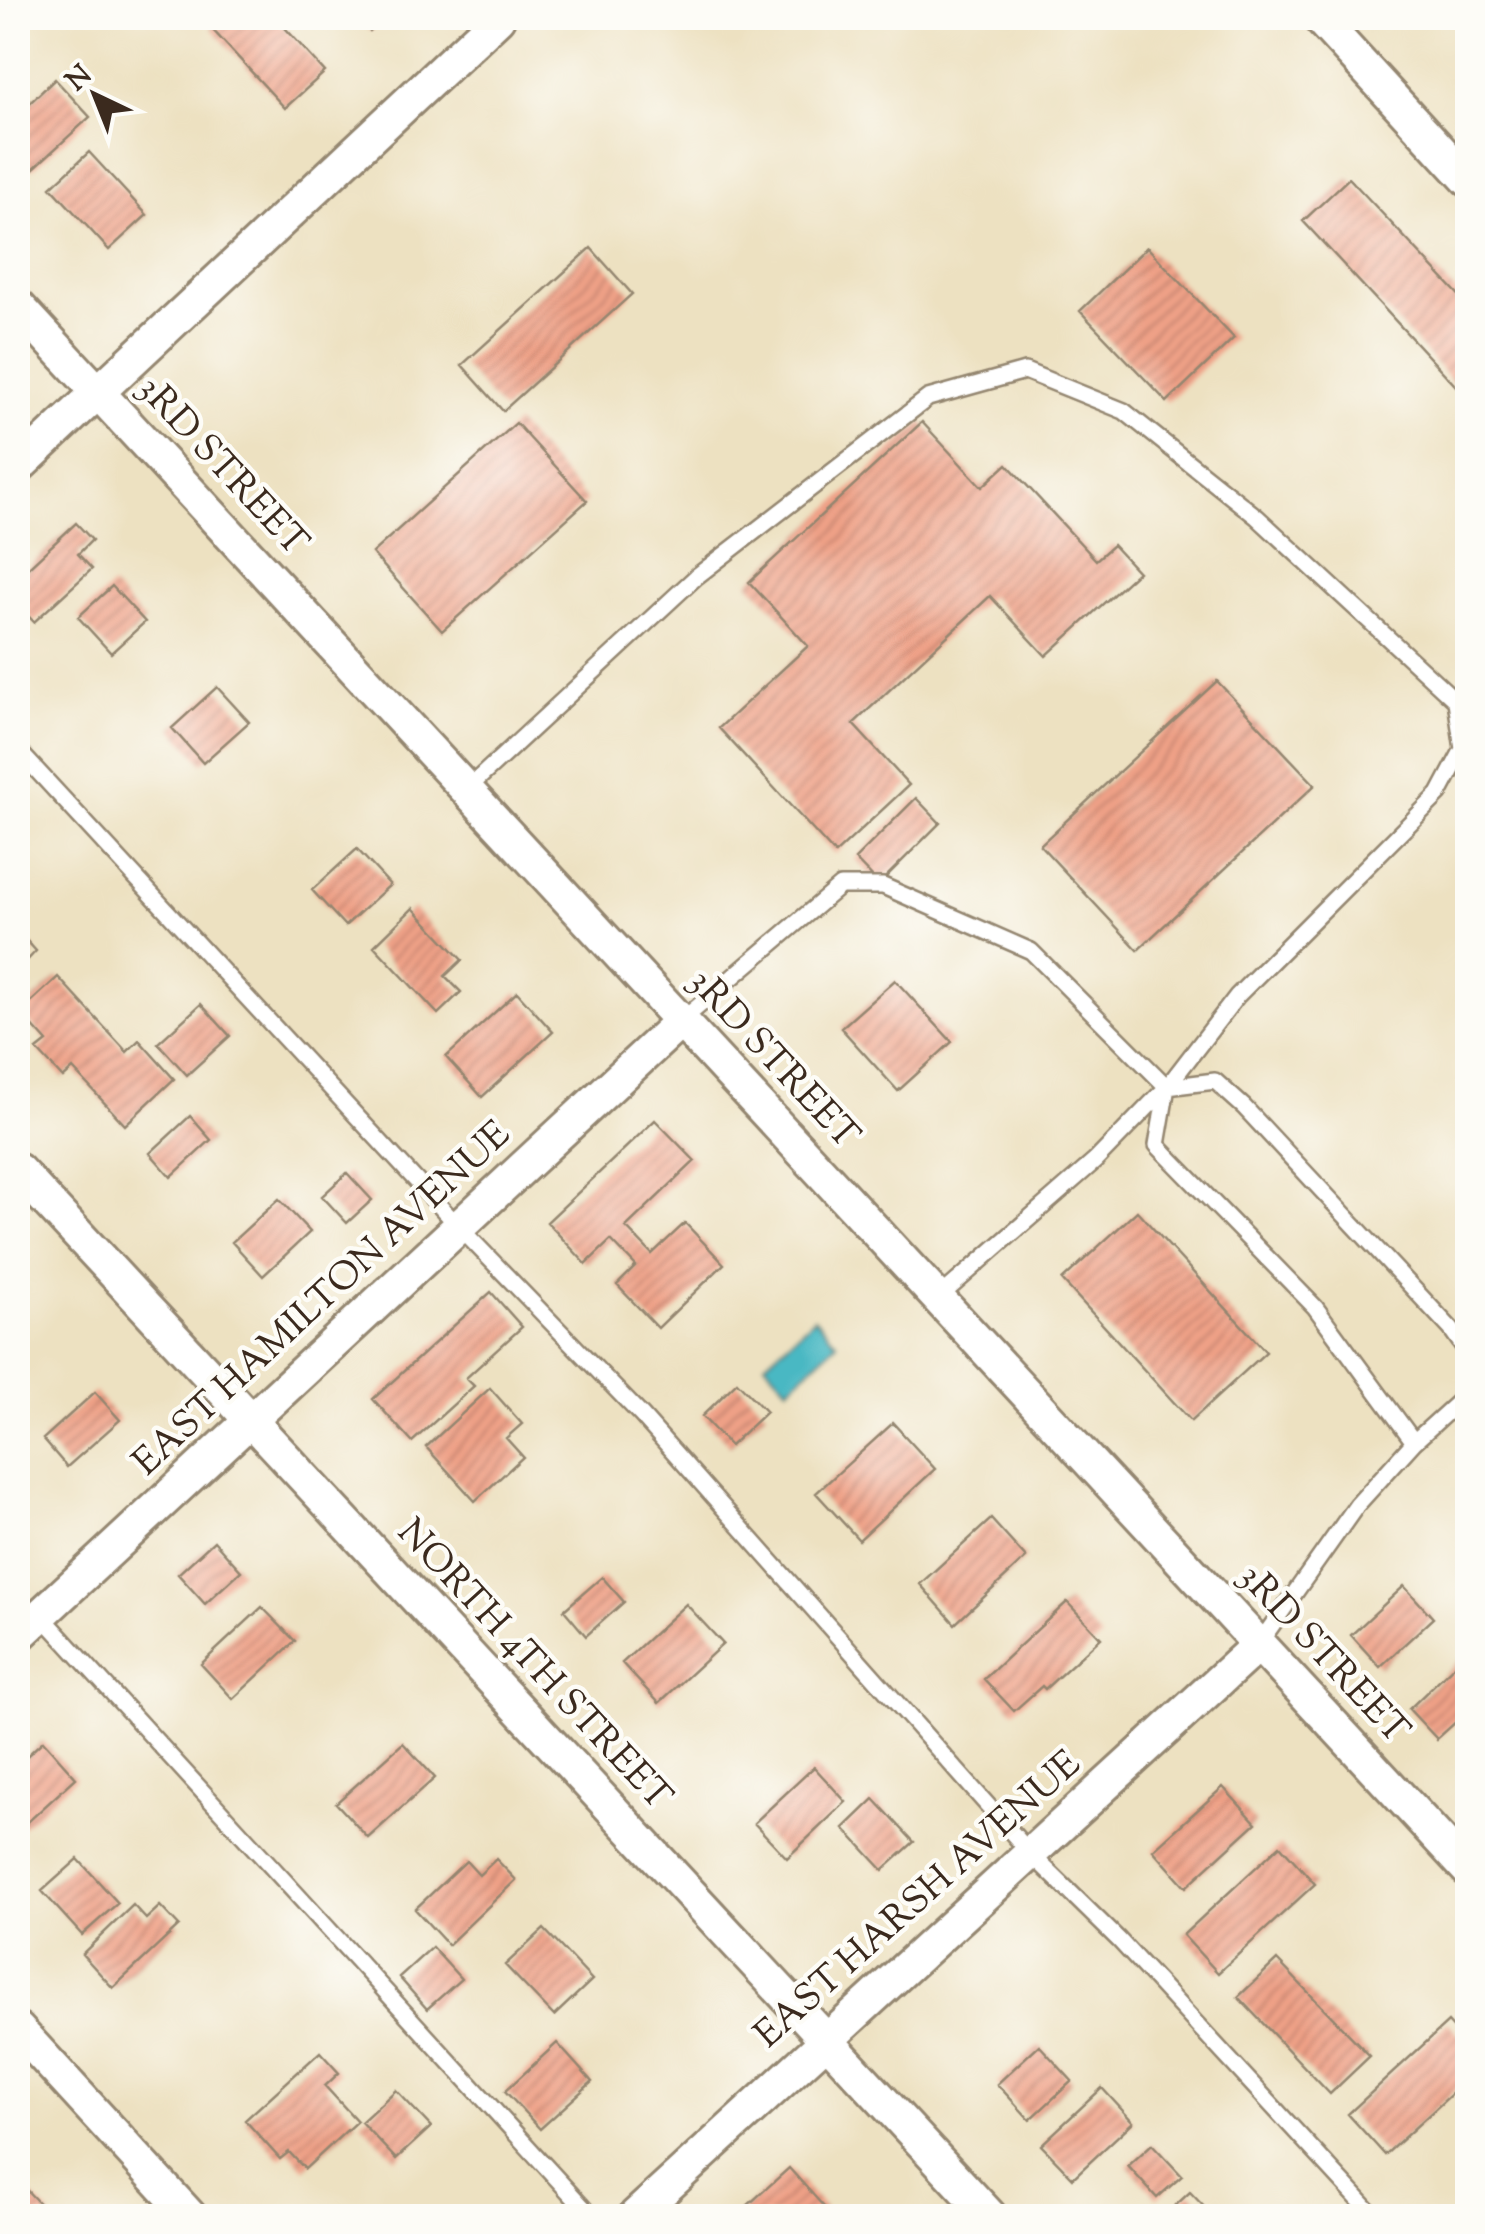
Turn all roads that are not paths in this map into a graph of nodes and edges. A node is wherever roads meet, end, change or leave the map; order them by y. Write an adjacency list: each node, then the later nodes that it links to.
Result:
1 (498, 18): 5 (street)
2 (1319, 18): 3 (street)
3 (1468, 180)
4 (18, 306): 5 (street, 3RD STREET)
5 (96, 392): 6 (street); 8 (street, 3RD STREET)
6 (18, 467)
7 (18, 750): 12 (lane)
8 (466, 790): 9 (street, 3RD STREET); 10 (lane)
9 (682, 1021): 10 (lane); 12 (street, EAST HAMILTON AVENUE); 13 (street, 3RD STREET)
10 (1168, 1087): 13 (lane); 14 (lane); 17 (lane)
11 (18, 1170): 16 (street, NORTH 4TH STREET)
12 (460, 1228): 16 (street, EAST HAMILTON AVENUE); 20 (lane)
13 (938, 1298): 19 (street, 3RD STREET)
14 (1468, 1353)
15 (1468, 1394): 17 (lane)
16 (252, 1422): 18 (street, EAST HAMILTON AVENUE); 23 (street, NORTH 4TH STREET)
17 (1414, 1442): 19 (lane)
18 (29, 1626): 25 (lane)
19 (1258, 1645): 20 (street, EAST HARSH AVENUE); 21 (street, 3RD STREET)
20 (1030, 1854): 23 (street, EAST HARSH AVENUE); 28 (lane)
21 (1468, 1870)
22 (18, 2029): 24 (street)
23 (826, 2040): 26 (street, EAST HARSH AVENUE); 27 (street, NORTH 4TH STREET)
24 (190, 2216)
25 (591, 2216)
26 (635, 2216)
27 (990, 2216)
28 (1374, 2216)

